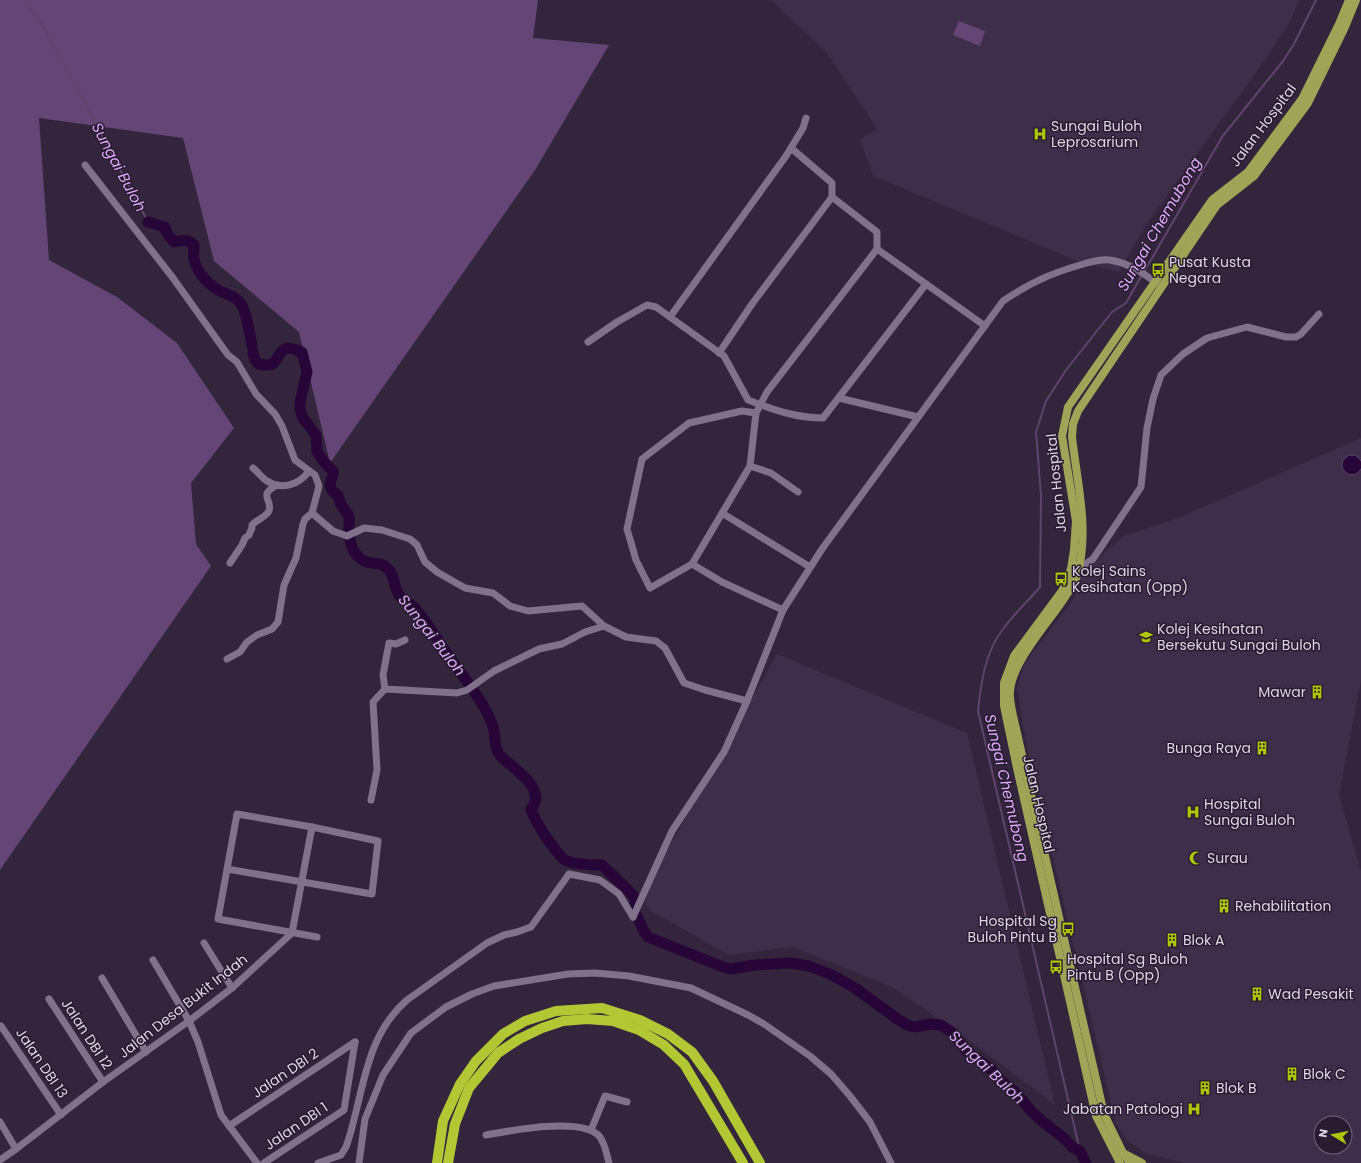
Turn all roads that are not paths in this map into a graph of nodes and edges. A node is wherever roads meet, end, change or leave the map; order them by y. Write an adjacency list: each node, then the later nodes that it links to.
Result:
1 (1349, 0): 6 (main road, Jalan Hospital)
2 (1356, 0): 6 (main road, Jalan Hospital)
3 (806, 118): 4 (street)
4 (791, 148): 7 (street); 12 (street)
5 (85, 165): 22 (street)
6 (1251, 174): 9 (main road, Jalan Hospital)
7 (832, 197): 8 (street); 15 (street)
8 (877, 249): 10 (street); 17 (street)
9 (1156, 282): 13 (street); 30 (main road, Jalan Hospital)
10 (926, 284): 13 (street); 16 (street)
11 (1319, 314): 30 (street)
12 (670, 318): 14 (street); 15 (street)
13 (985, 326): 19 (street)
14 (588, 342)
15 (719, 353): 17 (street)
16 (839, 398): 17 (street); 19 (street)
17 (760, 405): 18 (street)
18 (756, 413): 20 (street); 28 (street)
19 (918, 417): 29 (street)
20 (750, 466): 24 (street); 26 (street)
21 (253, 468): 23 (street)
22 (310, 471): 23 (street); 25 (street)
23 (277, 485): 27 (street)
24 (798, 492)
25 (312, 512): 32 (street); 34 (street)
26 (722, 514): 28 (street); 29 (street)
27 (230, 563)
28 (692, 564): 31 (street)
29 (810, 567): 31 (street)
30 (1074, 569): 60 (main road, Jalan Hospital)
31 (783, 610): 36 (street)
32 (604, 626): 35 (street); 36 (street)
33 (406, 640): 35 (street)
34 (227, 659)
35 (385, 690): 37 (street)
36 (747, 701): 64 (street)
37 (371, 800)
38 (312, 827): 39 (street); 40 (street); 40 (street)
39 (227, 869): 40 (street); 41 (street)
40 (302, 882): 41 (street)
41 (292, 933): 42 (street); 46 (street, Jalan Desa Bukit Indah)
42 (317, 937)
43 (204, 943): 46 (street)
44 (153, 960): 48 (street)
45 (102, 978): 51 (street)
46 (232, 988): 48 (street, Jalan Desa Bukit Indah)
47 (48, 999): 52 (street, Jalan DBI 12)
48 (189, 1021): 51 (street, Jalan Desa Bukit Indah); 56 (street)
49 (1, 1026): 54 (street, Jalan DBI 13)
50 (355, 1042): 56 (street, Jalan DBI 2); 63 (street, Jalan DBI 1)
51 (146, 1052): 52 (street, Jalan Desa Bukit Indah)
52 (103, 1082): 54 (street, Jalan Desa Bukit Indah)
53 (627, 1102): 57 (street)
54 (61, 1115): 59 (street, Jalan Desa Bukit Indah)
55 (0, 1122): 59 (street)
56 (228, 1126): 62 (street)
57 (590, 1130): 58 (street); 68 (street)
58 (486, 1135)
59 (16, 1149): 61 (street, Jalan Desa Bukit Indah)
60 (1119, 1159): 72 (main road, Jalan Hospital); 73 (main road)
61 (0, 1160)
62 (257, 1163)
63 (264, 1163)
64 (318, 1163)
65 (359, 1163): 71 (street)
66 (437, 1163): 70 (highway)
67 (448, 1163): 69 (highway)
68 (609, 1163)
69 (743, 1163)
70 (760, 1163)
71 (891, 1163)
72 (1130, 1163)
73 (1142, 1163)

